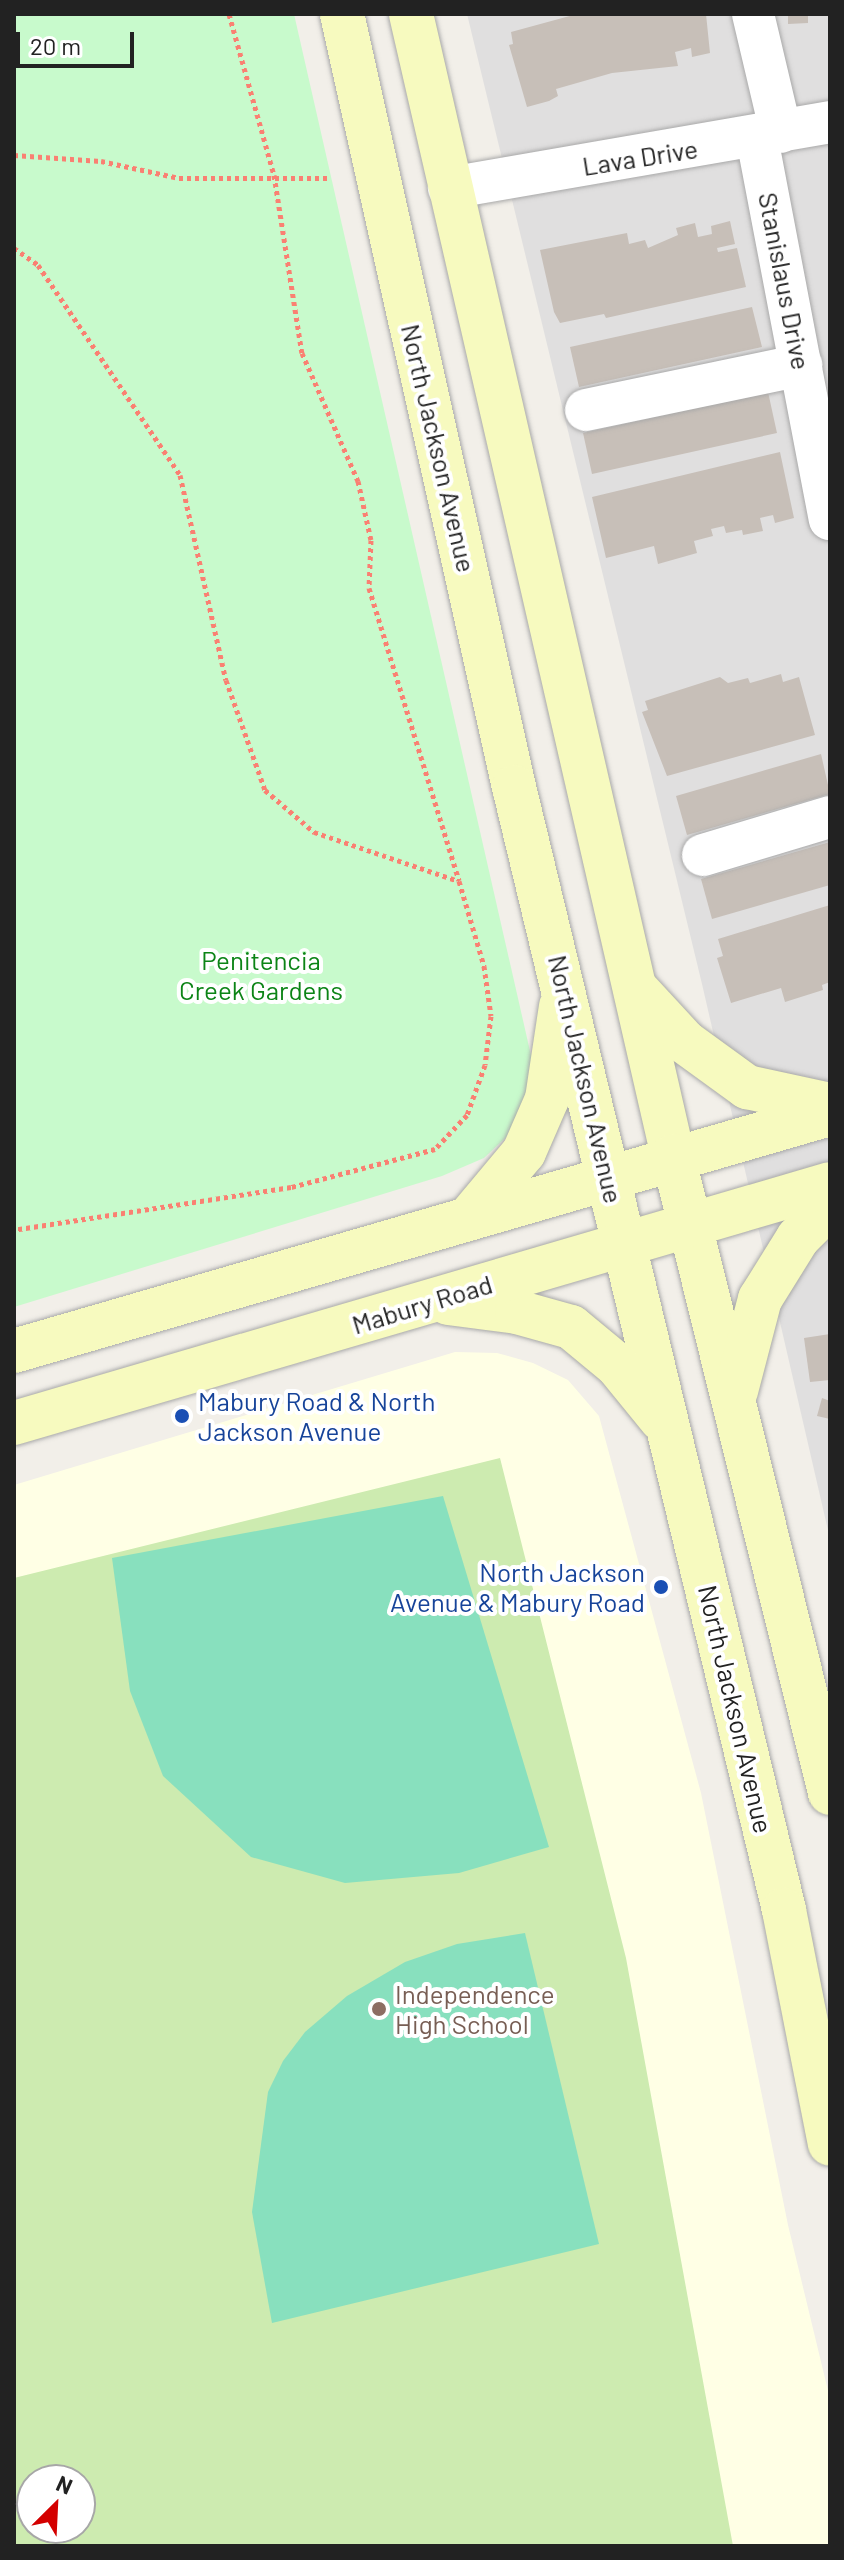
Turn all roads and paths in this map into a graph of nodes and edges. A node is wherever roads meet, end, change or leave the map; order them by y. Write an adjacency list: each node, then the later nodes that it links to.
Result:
1 (229, 14): 8 (path)
2 (342, 14): 18 (main road, North Jackson Avenue)
3 (411, 14): 10 (main road)
4 (753, 14): 6 (street, Stanislaus Drive)
5 (830, 122): 6 (street, Lava Drive)
6 (769, 135): 10 (street, Lava Drive); 12 (street, Stanislaus Drive)
7 (14, 155): 8 (path)
8 (274, 175): 9 (path); 17 (path)
9 (330, 178)
10 (449, 188): 19 (main road)
11 (14, 248): 17 (path)
12 (809, 344): 13 (street); 14 (street, Stanislaus Drive)
13 (586, 410)
14 (830, 519)
15 (830, 817): 16 (street)
16 (703, 855)
17 (459, 881): 28 (path)
18 (564, 984): 23 (main road, North Jackson Avenue); 26 (main road)
19 (635, 988): 20 (main road); 22 (main road)
20 (830, 1105)
21 (830, 1114): 22 (main road)
22 (673, 1156): 23 (main road); 27 (main road)
23 (611, 1175): 26 (main road); 29 (main road, North Jackson Avenue)
24 (830, 1184): 27 (main road, Mabury Road)
25 (830, 1206): 32 (main road)
26 (468, 1219): 31 (main road)
27 (691, 1225): 29 (main road, Mabury Road); 32 (main road)
28 (14, 1230)
29 (623, 1244): 30 (main road, Mabury Road); 34 (main road, North Jackson Avenue)
30 (433, 1301): 33 (main road, Mabury Road); 34 (main road)
31 (14, 1351)
32 (734, 1397): 35 (main road)
33 (14, 1423)
34 (668, 1427): 36 (main road, North Jackson Avenue)
35 (830, 1793)
36 (830, 2144)

